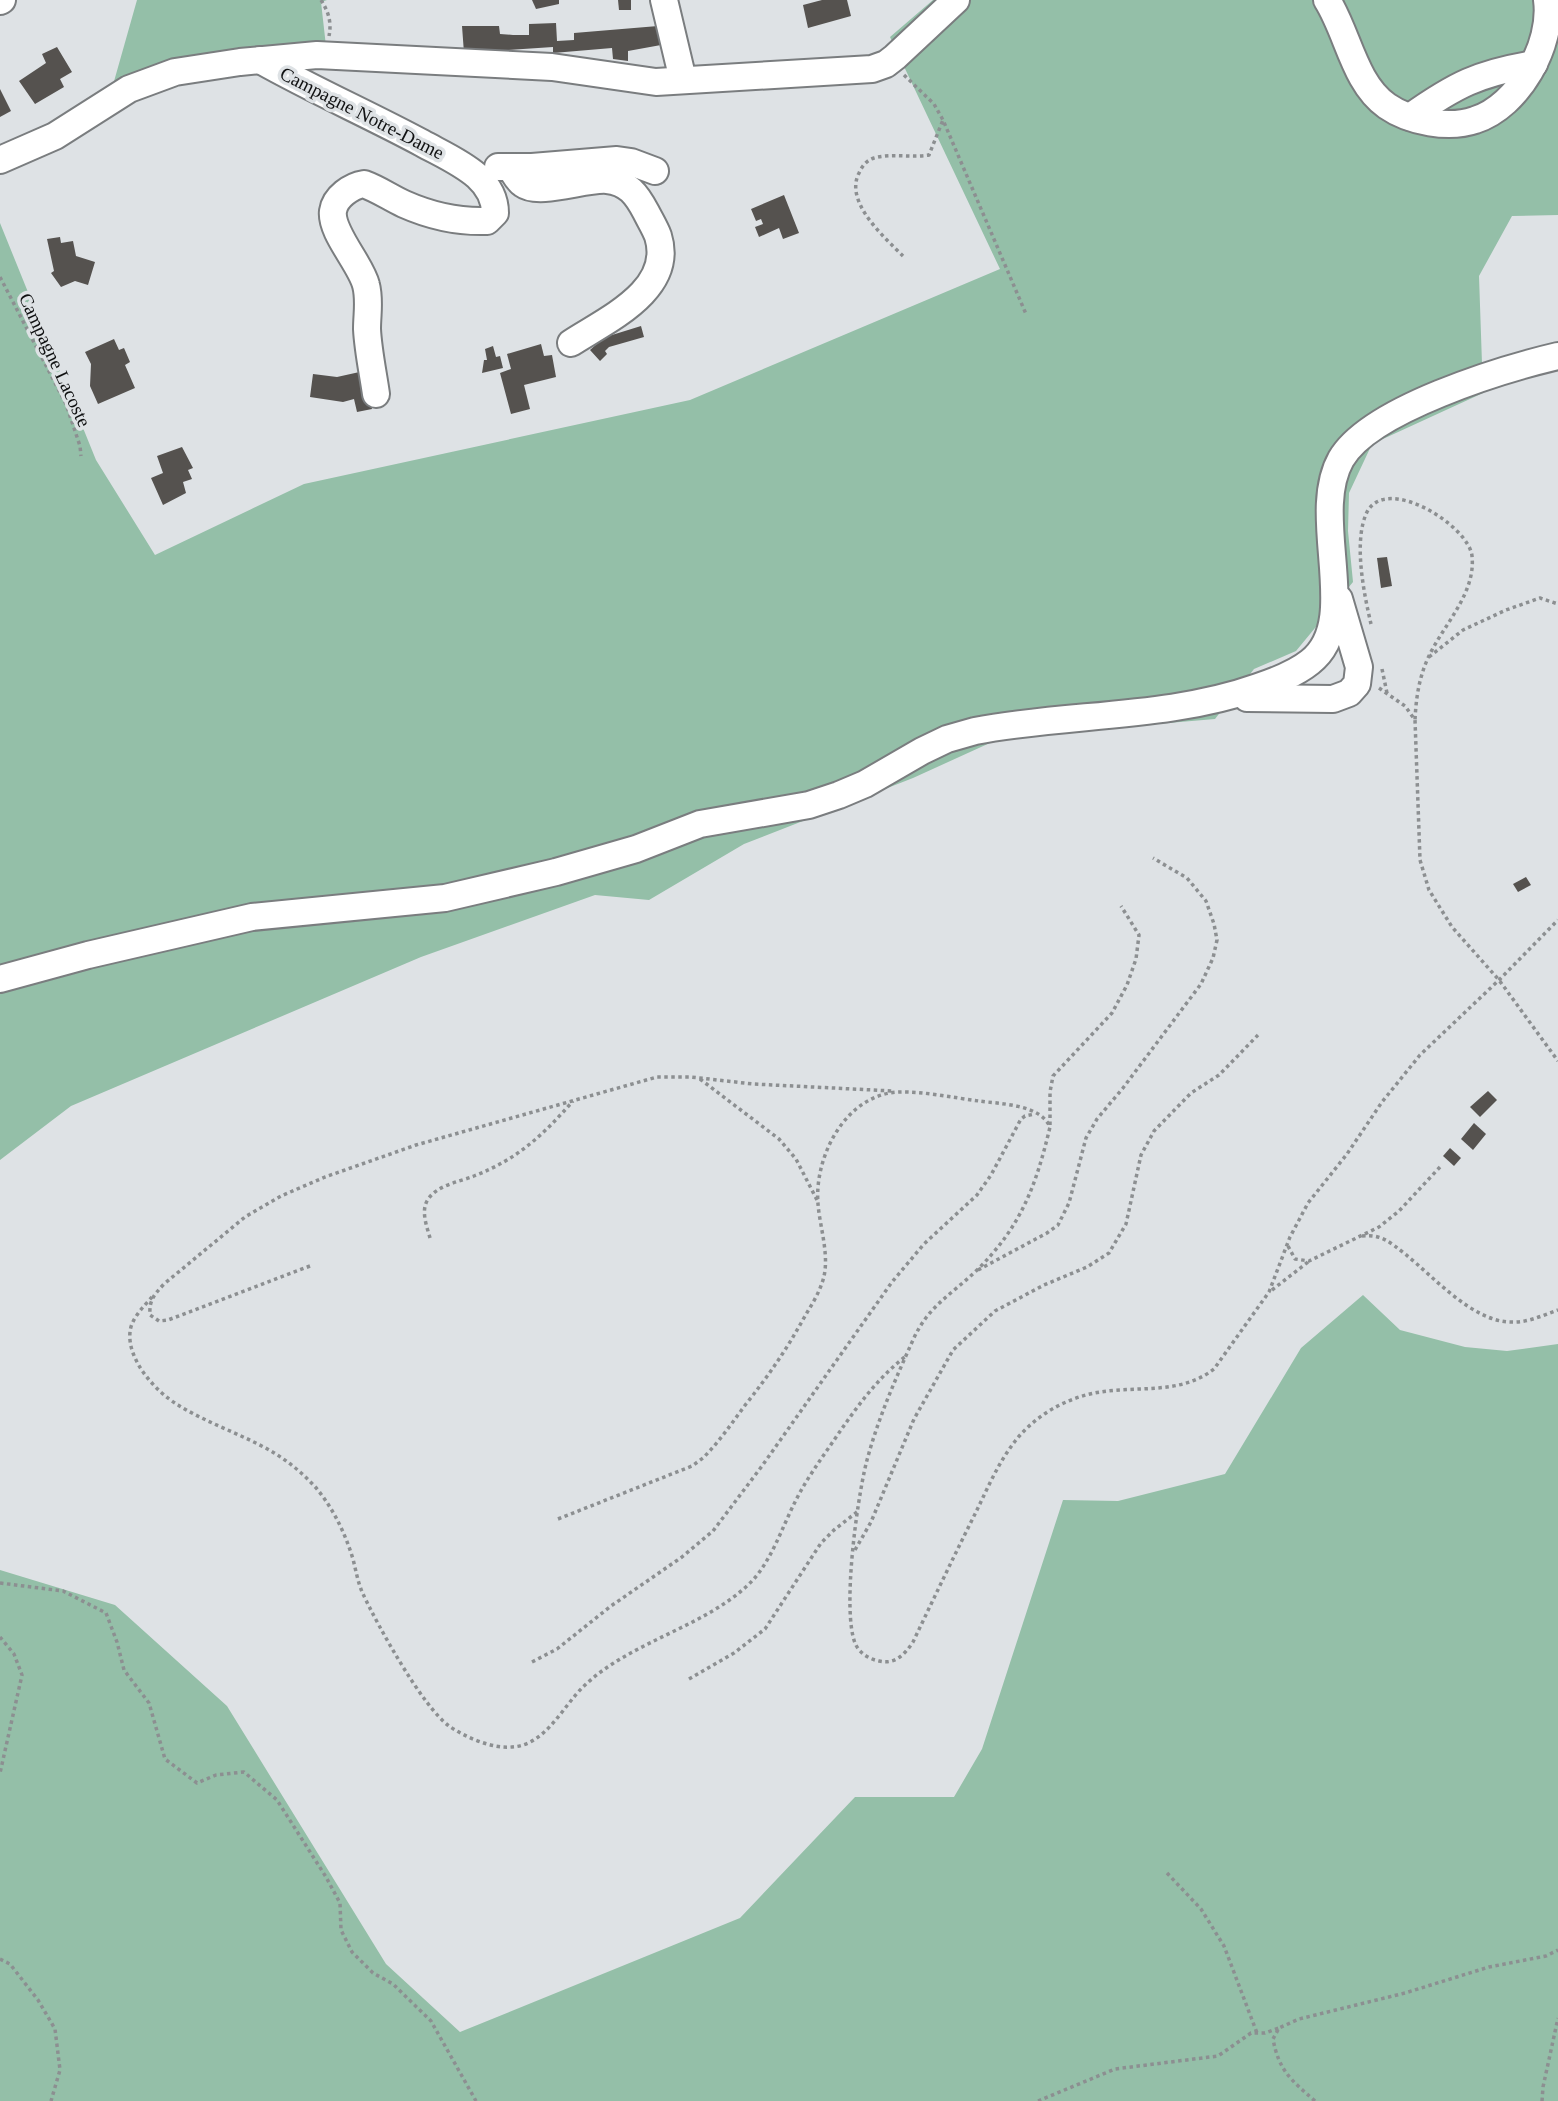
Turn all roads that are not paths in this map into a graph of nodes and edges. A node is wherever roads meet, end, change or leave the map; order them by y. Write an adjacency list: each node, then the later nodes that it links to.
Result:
1 (664, 0): 7 (street)
2 (956, 0): 7 (street)
3 (1327, 0): 8 (street)
4 (1547, 0): 6 (street)
5 (260, 60): 7 (street); 9 (street); 10 (street, Campagne Notre-Dame)
6 (1534, 64): 8 (street); 8 (street)
7 (683, 80)
8 (1410, 117)
9 (0, 160)
10 (465, 167): 11 (street, Campagne Notre-Dame); 15 (street, Campagne Notre-Dame)
11 (510, 167): 12 (street, Campagne Notre-Dame); 13 (street)
12 (656, 171)
13 (571, 344)
14 (1558, 356): 16 (street)
15 (376, 394)
16 (1333, 581): 17 (street); 17 (street)
17 (1222, 697): 18 (street)
18 (0, 979)

